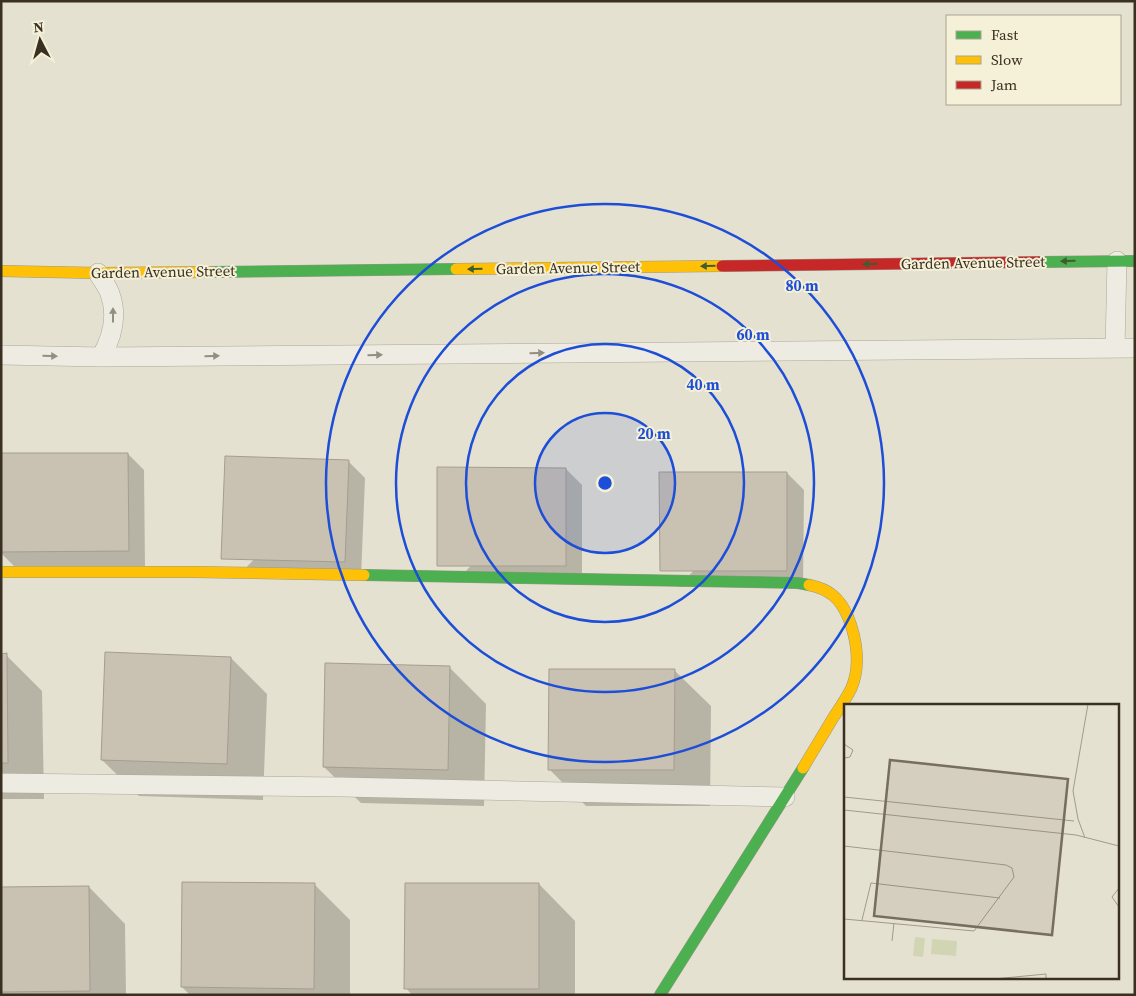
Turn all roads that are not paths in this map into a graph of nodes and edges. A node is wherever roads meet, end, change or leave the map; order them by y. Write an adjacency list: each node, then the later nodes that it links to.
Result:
1 (1126, 261): 3 (street, Garden Avenue Street, one-way to 3); 4 (street)
2 (1, 271): 3 (street, Garden Avenue Street)
3 (98, 273): 7 (street, one-way to 3)
4 (1115, 348): 5 (street); 7 (street, one-way to 4)
5 (1135, 348)
6 (1, 355): 7 (street, one-way to 7)
7 (101, 358)
8 (1, 572): 10 (street)
9 (1, 784): 10 (street)
10 (785, 797): 11 (street)
11 (660, 995)

